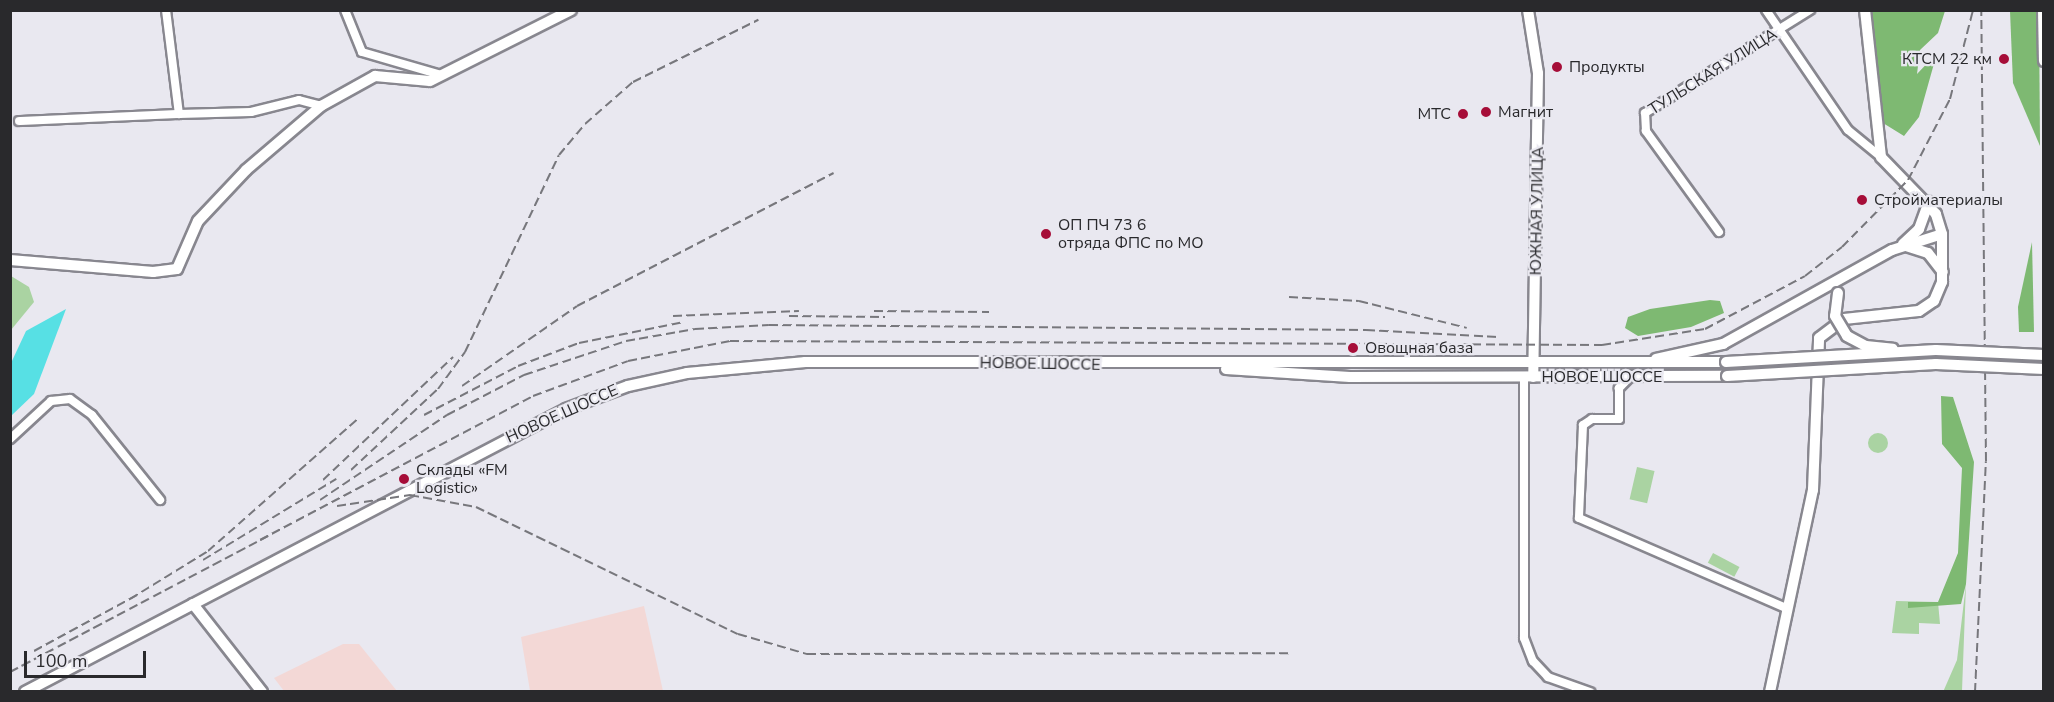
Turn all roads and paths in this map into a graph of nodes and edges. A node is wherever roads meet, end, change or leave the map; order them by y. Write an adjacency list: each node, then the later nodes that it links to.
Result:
1 (166, 10): 14 (street)
2 (345, 10): 12 (street)
3 (571, 10): 12 (main road)
4 (1528, 10): 27 (main road, ЮЖНАЯ УЛИЦА)
5 (1766, 10): 9 (street)
6 (1810, 10): 9 (street, ТУЛЬСКАЯ УЛИЦА)
7 (1865, 10): 16 (main road)
8 (2043, 10): 10 (main road)
9 (1780, 30): 16 (street); 18 (street, ТУЛЬСКАЯ УЛИЦА)
10 (2043, 30): 11 (main road)
11 (2043, 61)
12 (441, 75): 13 (main road)
13 (321, 105): 14 (street); 21 (main road)
14 (179, 114): 15 (street)
15 (19, 121)
16 (1881, 157): 17 (main road)
17 (1929, 202): 19 (main road); 20 (main road)
18 (1719, 232)
19 (1942, 234): 20 (main road); 23 (main road)
20 (1900, 246): 22 (main road); 23 (main road)
21 (10, 260)
22 (1860, 269): 24 (main road, bridge); 28 (main road)
23 (1943, 272): 37 (main road)
24 (1936, 350): 25 (main road, НОВОЕ ШОССЕ, bridge); 28 (main road, НОВОЕ ШОССЕ, bridge)
25 (2043, 355)
26 (1159, 365): 27 (main road, НОВОЕ ШОССЕ); 30 (main road, НОВОЕ ШОССЕ); 36 (main road, НОВОЕ ШОССЕ)
27 (1534, 365): 28 (main road, НОВОЕ ШОССЕ); 30 (main road, ЮЖНАЯ УЛИЦА)
28 (1607, 365)
29 (2043, 369): 32 (main road, НОВОЕ ШОССЕ, bridge)
30 (1529, 377): 31 (main road, НОВОЕ ШОССЕ); 40 (street)
31 (1610, 377): 32 (main road, НОВОЕ ШОССЕ); 33 (street)
32 (1629, 377): 33 (street)
33 (1619, 388): 37 (street)
34 (10, 439): 35 (street)
35 (160, 501)
36 (193, 604): 38 (main road, НОВОЕ ШОССЕ); 39 (main road)
37 (1786, 608): 41 (main road)
38 (25, 691)
39 (262, 692)
40 (1590, 692)
41 (1770, 692)

